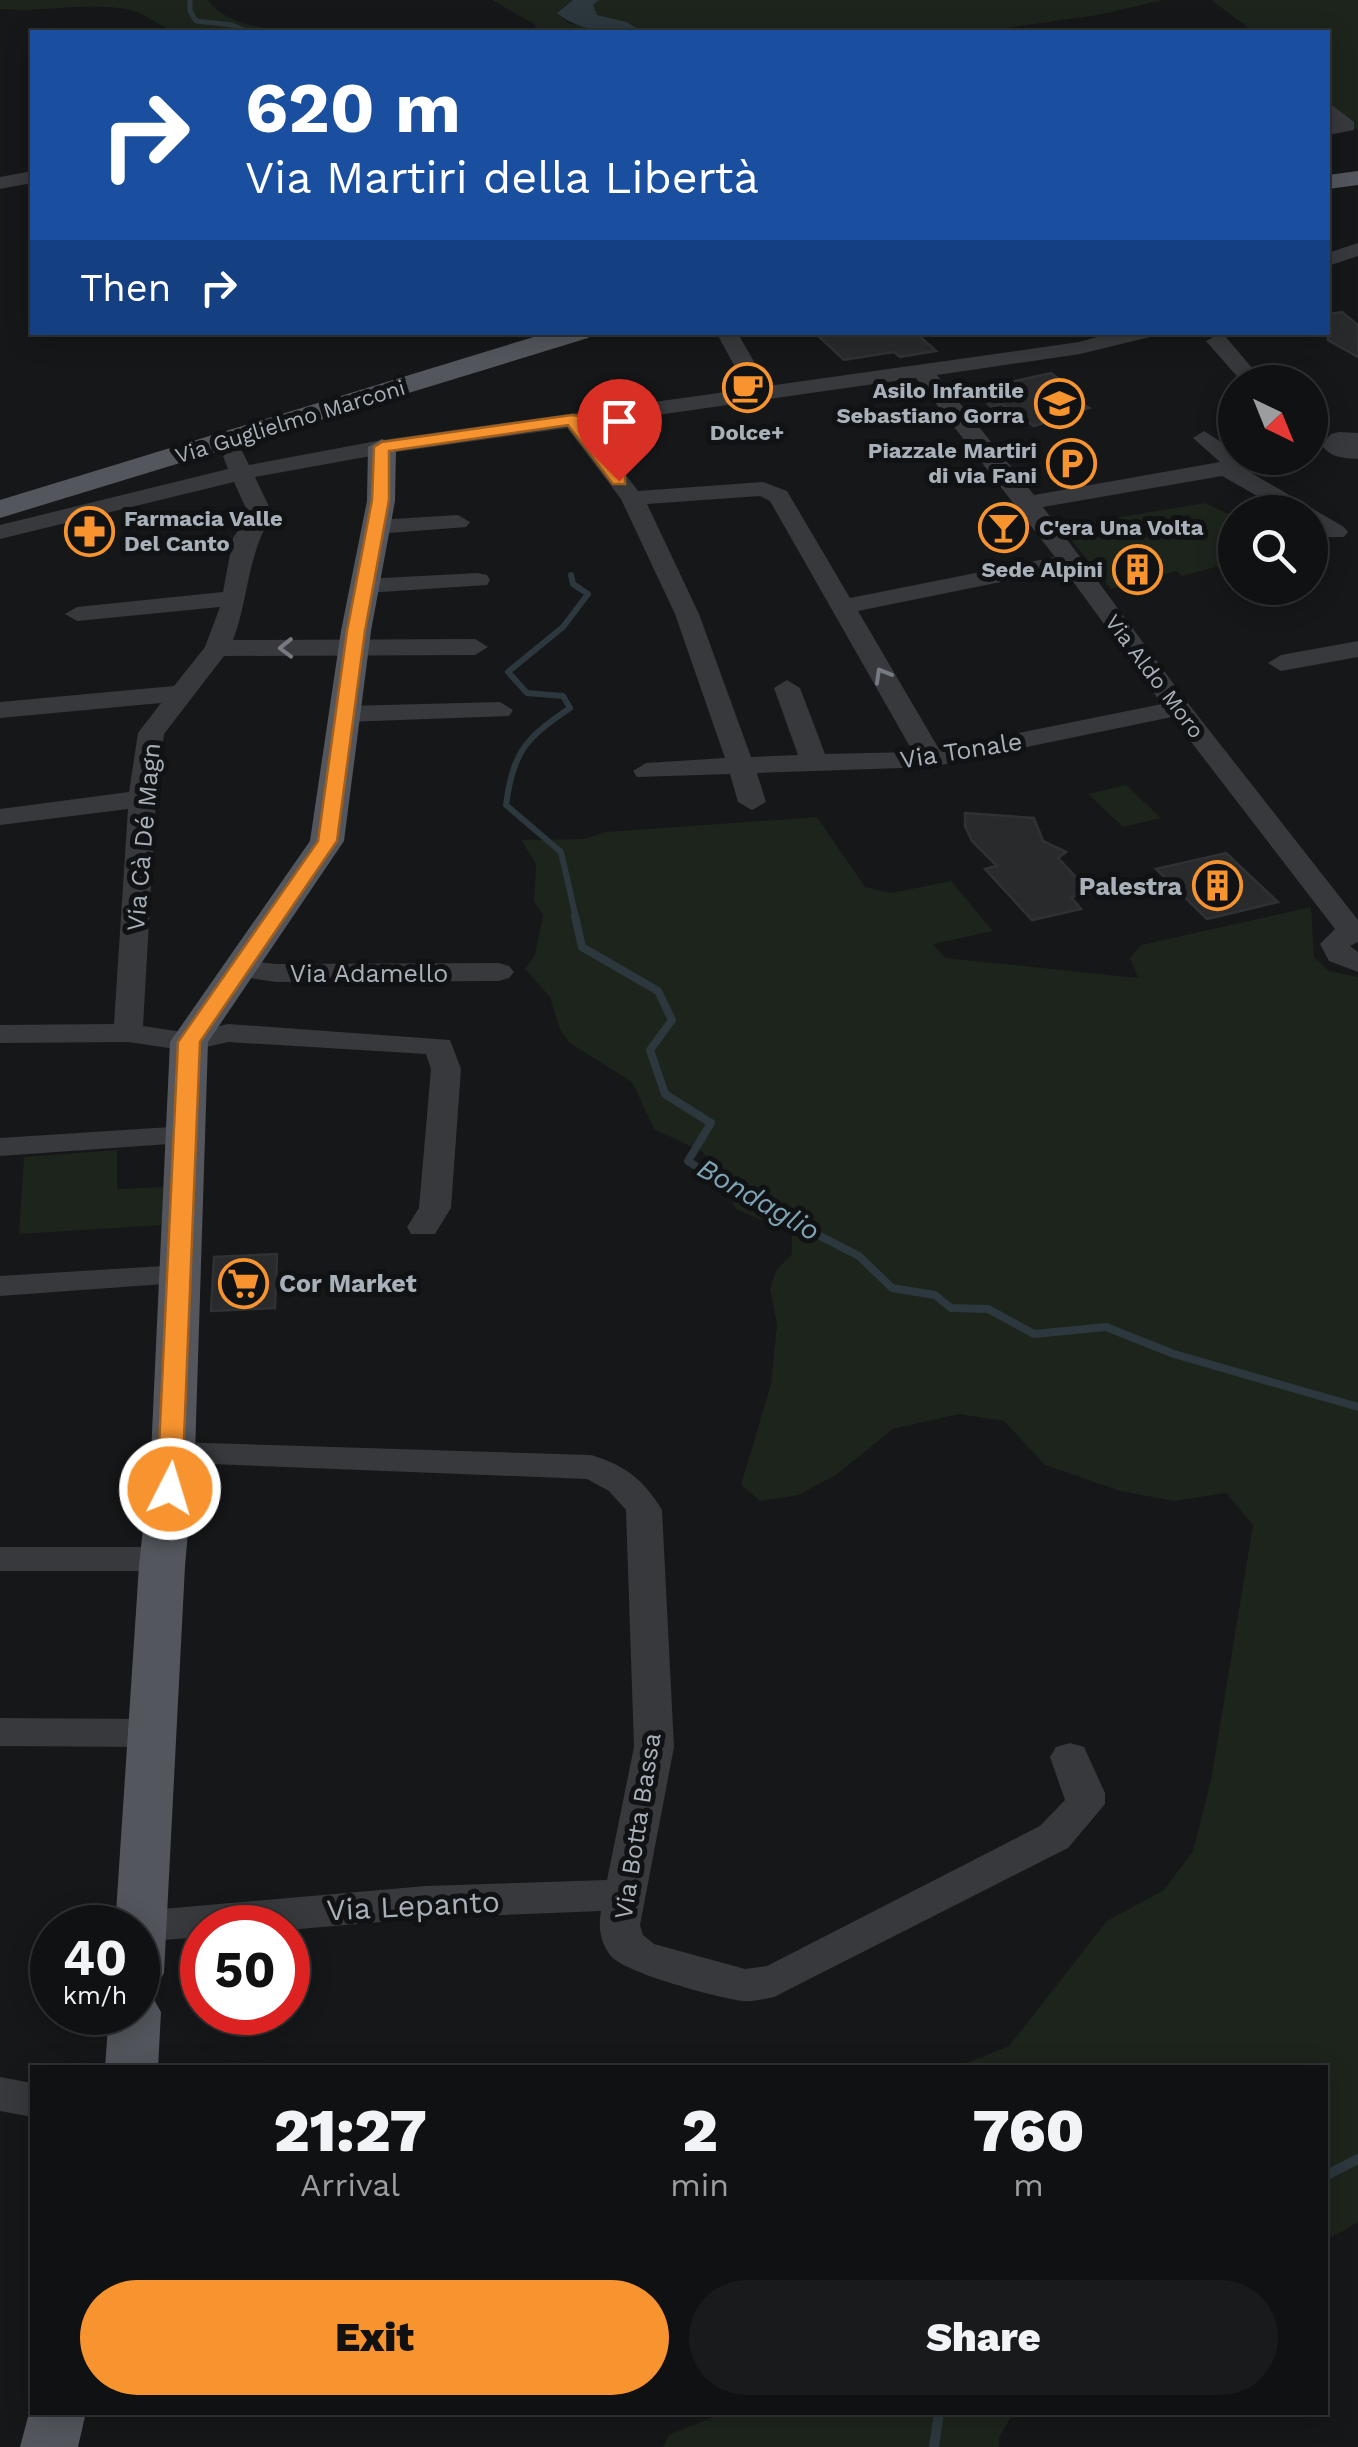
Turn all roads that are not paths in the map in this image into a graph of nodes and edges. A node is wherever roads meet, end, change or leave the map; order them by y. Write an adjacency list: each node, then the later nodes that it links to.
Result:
1 (1330, 110): 2 (street)
2 (1330, 129)
3 (30, 177): 6 (street)
4 (1358, 178): 5 (main road)
5 (1330, 182)
6 (0, 183)
7 (1358, 249): 8 (street)
8 (1330, 259): 9 (street)
9 (1358, 271)
10 (569, 335): 19 (main road, Via Guglielmo Marconi)
11 (1130, 335): 15 (street)
12 (731, 339): 16 (street)
13 (1225, 349): 14 (street)
14 (1239, 365)
15 (922, 371): 16 (street); 27 (street, Via Aldo Moro)
16 (760, 393): 17 (street)
17 (572, 419): 20 (street); 26 (street)
18 (1204, 438): 21 (street)
19 (226, 440): 23 (street, Via Cà Dé Magn); 28 (main road, Via Guglielmo Marconi)
20 (382, 447): 23 (street); 30 (main road)
21 (1218, 452)
22 (1218, 469): 27 (street)
23 (241, 473): 32 (street); 37 (street, Via Cà Dé Magn)
24 (1244, 475): 25 (street)
25 (1276, 495)
26 (632, 498): 38 (street); 53 (street)
27 (1028, 503): 34 (street, Via Aldo Moro)
28 (0, 509)
29 (458, 522): 30 (street)
30 (376, 527): 36 (main road)
31 (1328, 527): 33 (street)
32 (0, 532)
33 (1336, 532)
34 (1069, 561): 38 (street); 47 (street, Via Aldo Moro)
35 (478, 580): 36 (street)
36 (364, 586): 40 (main road)
37 (233, 598): 39 (street); 42 (street, Via Cà Dé Magn)
38 (842, 608): 51 (street, one-way to 38)
39 (77, 614)
40 (354, 646): 41 (street); 42 (street, one-way to 42); 50 (main road)
41 (475, 647)
42 (217, 648): 46 (street, Via Cà Dé Magn)
43 (1358, 649): 44 (street)
44 (1281, 663)
45 (787, 688): 52 (street)
46 (181, 693): 48 (street); 55 (street, Via Cà Dé Magn)
47 (1178, 708): 51 (street, Via Tonale); 58 (street, Via Aldo Moro)
48 (0, 710)
49 (500, 710): 50 (street)
50 (346, 714): 60 (main road)
51 (932, 759): 52 (street, Via Tonale)
52 (815, 764): 53 (street, Via Tonale)
53 (741, 765): 54 (street, Via Tonale); 56 (street)
54 (646, 771)
55 (142, 798): 57 (street); 62 (street, Via Cà Dé Magn)
56 (752, 802)
57 (0, 817)
58 (1355, 933): 59 (street, Via Aldo Moro)
59 (1358, 963)
60 (239, 968): 61 (street, Via Adamello); 64 (main road)
61 (500, 972)
62 (128, 1033): 63 (street); 64 (street)
63 (0, 1034)
64 (189, 1042): 65 (main road); 67 (street)
65 (186, 1135): 66 (street); 68 (main road)
66 (0, 1147)
67 (423, 1227)
68 (179, 1275): 69 (street); 70 (main road)
69 (0, 1286)
70 (173, 1454): 72 (main road); 76 (street, Via Botta Bassa)
71 (0, 1559): 72 (street)
72 (162, 1559): 74 (main road)
73 (0, 1732): 74 (street)
74 (152, 1733): 77 (main road)
75 (1070, 1757): 76 (street, Via Botta Bassa)
76 (627, 1895): 78 (street, Via Lepanto)
77 (141, 1905)
78 (160, 1924)
79 (134, 2035): 80 (main road)
80 (132, 2065)
81 (0, 2094): 82 (street)
82 (30, 2100)
83 (56, 2415): 84 (main road)
84 (48, 2447)

